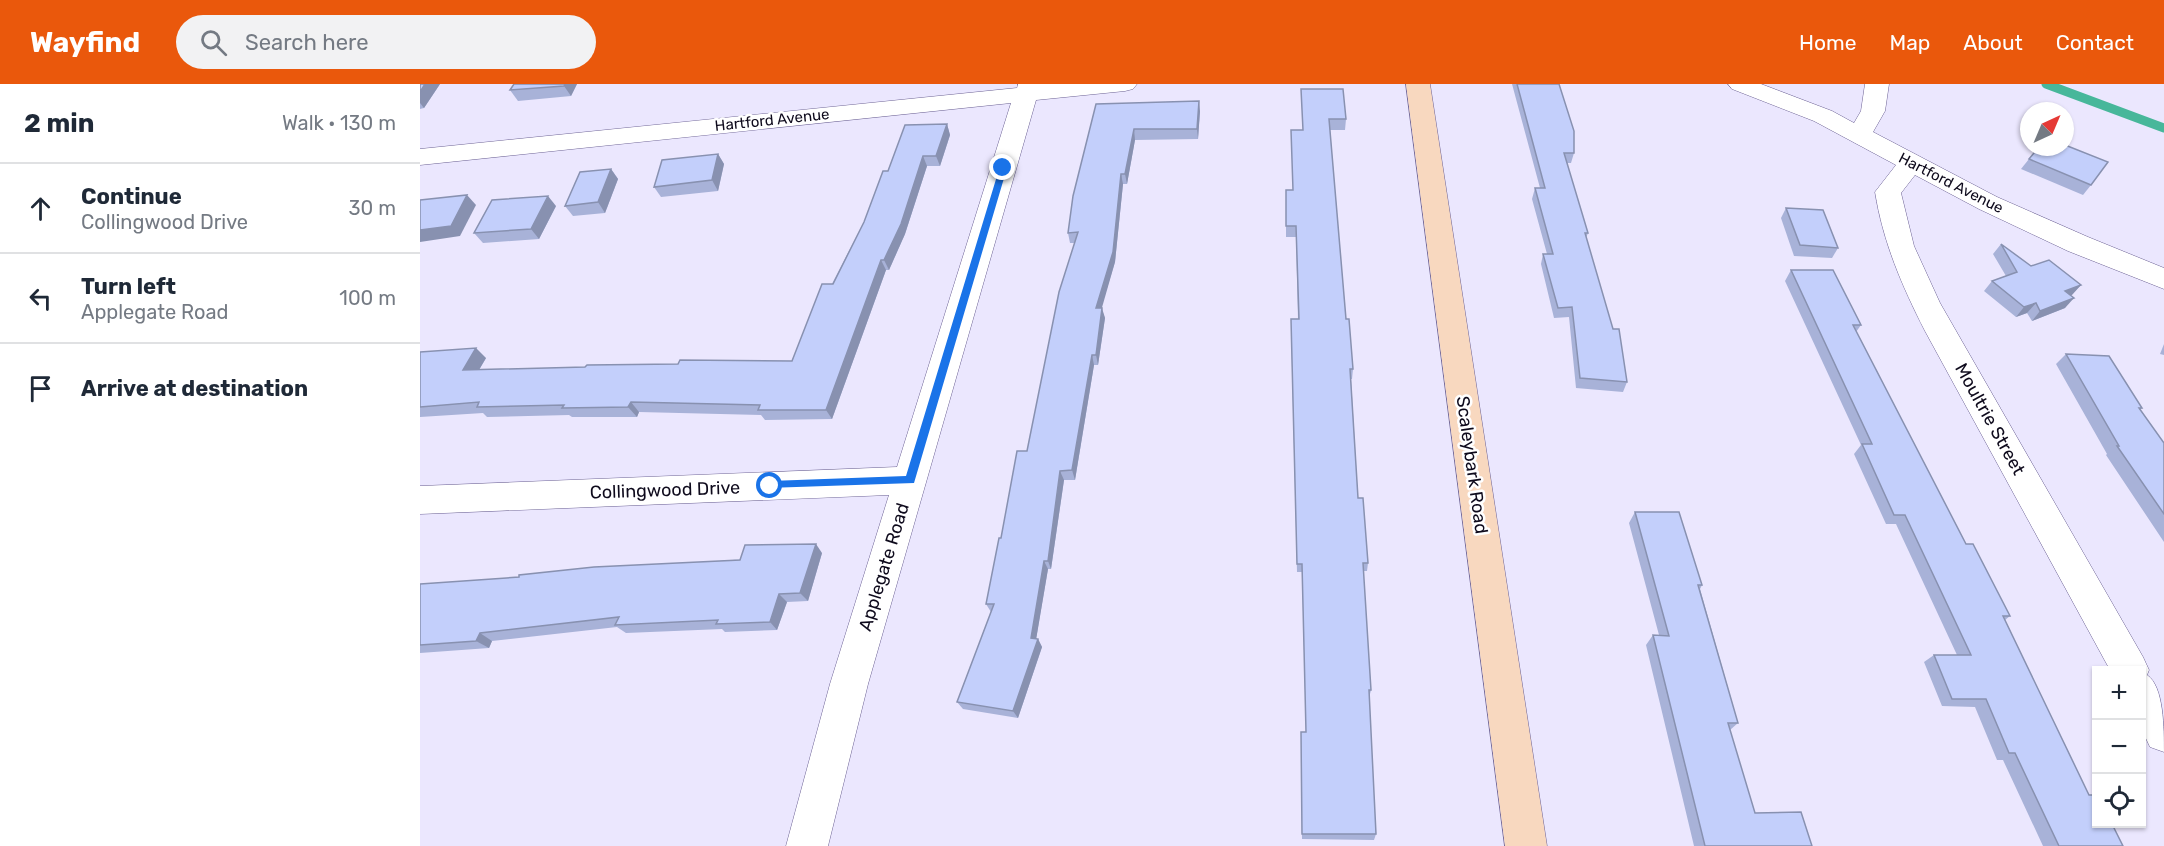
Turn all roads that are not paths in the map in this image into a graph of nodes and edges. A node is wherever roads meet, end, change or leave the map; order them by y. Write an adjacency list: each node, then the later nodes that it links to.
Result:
1 (1125, 84): 5 (street, Hartford Avenue)
2 (1418, 84): 16 (street, Scaleybark Road)
3 (1740, 84): 6 (street, Hartford Avenue)
4 (1877, 84): 6 (street)
5 (1028, 89): 7 (street, Hartford Avenue); 10 (street, Applegate Road)
6 (1860, 134): 8 (street, Hartford Avenue)
7 (420, 157)
8 (1911, 162): 9 (street, Hartford Avenue); 12 (street, Moultrie Street)
9 (2164, 279)
10 (910, 480): 11 (street, Collingwood Drive); 15 (street, Applegate Road)
11 (420, 500)
12 (2128, 666)
13 (2146, 699): 14 (street)
14 (2164, 732)
15 (807, 846)
16 (1526, 846)

